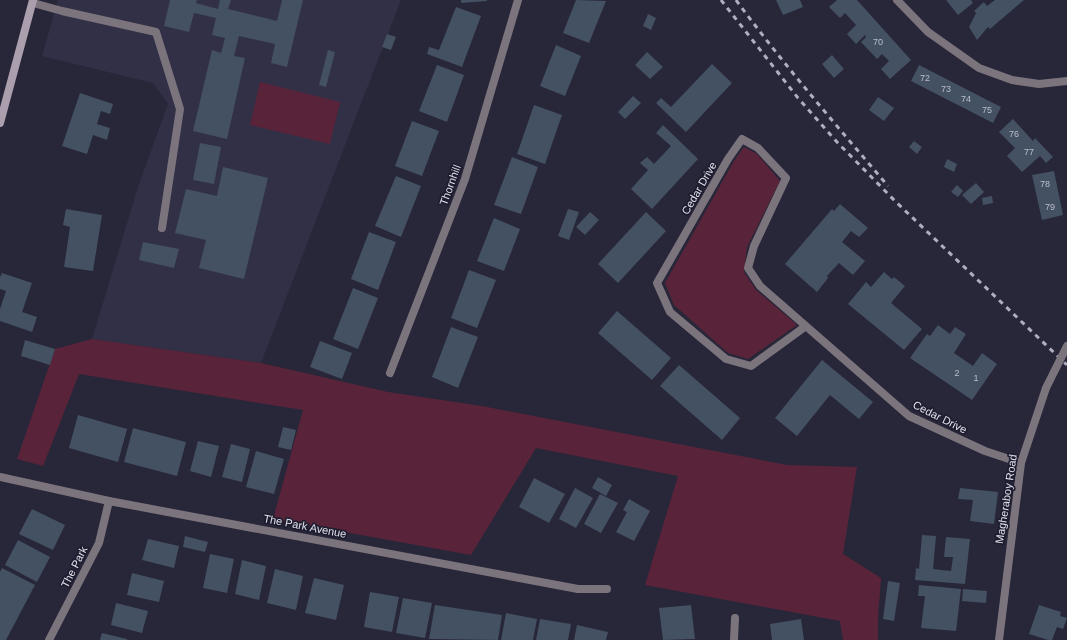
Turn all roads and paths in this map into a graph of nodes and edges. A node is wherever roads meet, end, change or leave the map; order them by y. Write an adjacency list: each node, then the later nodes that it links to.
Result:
1 (518, 0): 9 (street, Thornhill)
2 (896, 0): 4 (street)
3 (33, 1): 5 (main road); 6 (street)
4 (1067, 81)
5 (0, 123)
6 (162, 228)
7 (806, 326): 7 (street, Cedar Drive); 10 (street, Cedar Drive)
8 (1067, 346): 10 (street, Magheraboy Road, bridge)
9 (390, 373)
10 (1021, 463): 17 (street, Magheraboy Road)
11 (0, 477): 12 (street, The Park Avenue)
12 (109, 501): 13 (street, The Park Avenue); 15 (street, The Park)
13 (607, 589)
14 (735, 618): 16 (street)
15 (49, 640)
16 (734, 640)
17 (999, 640)

